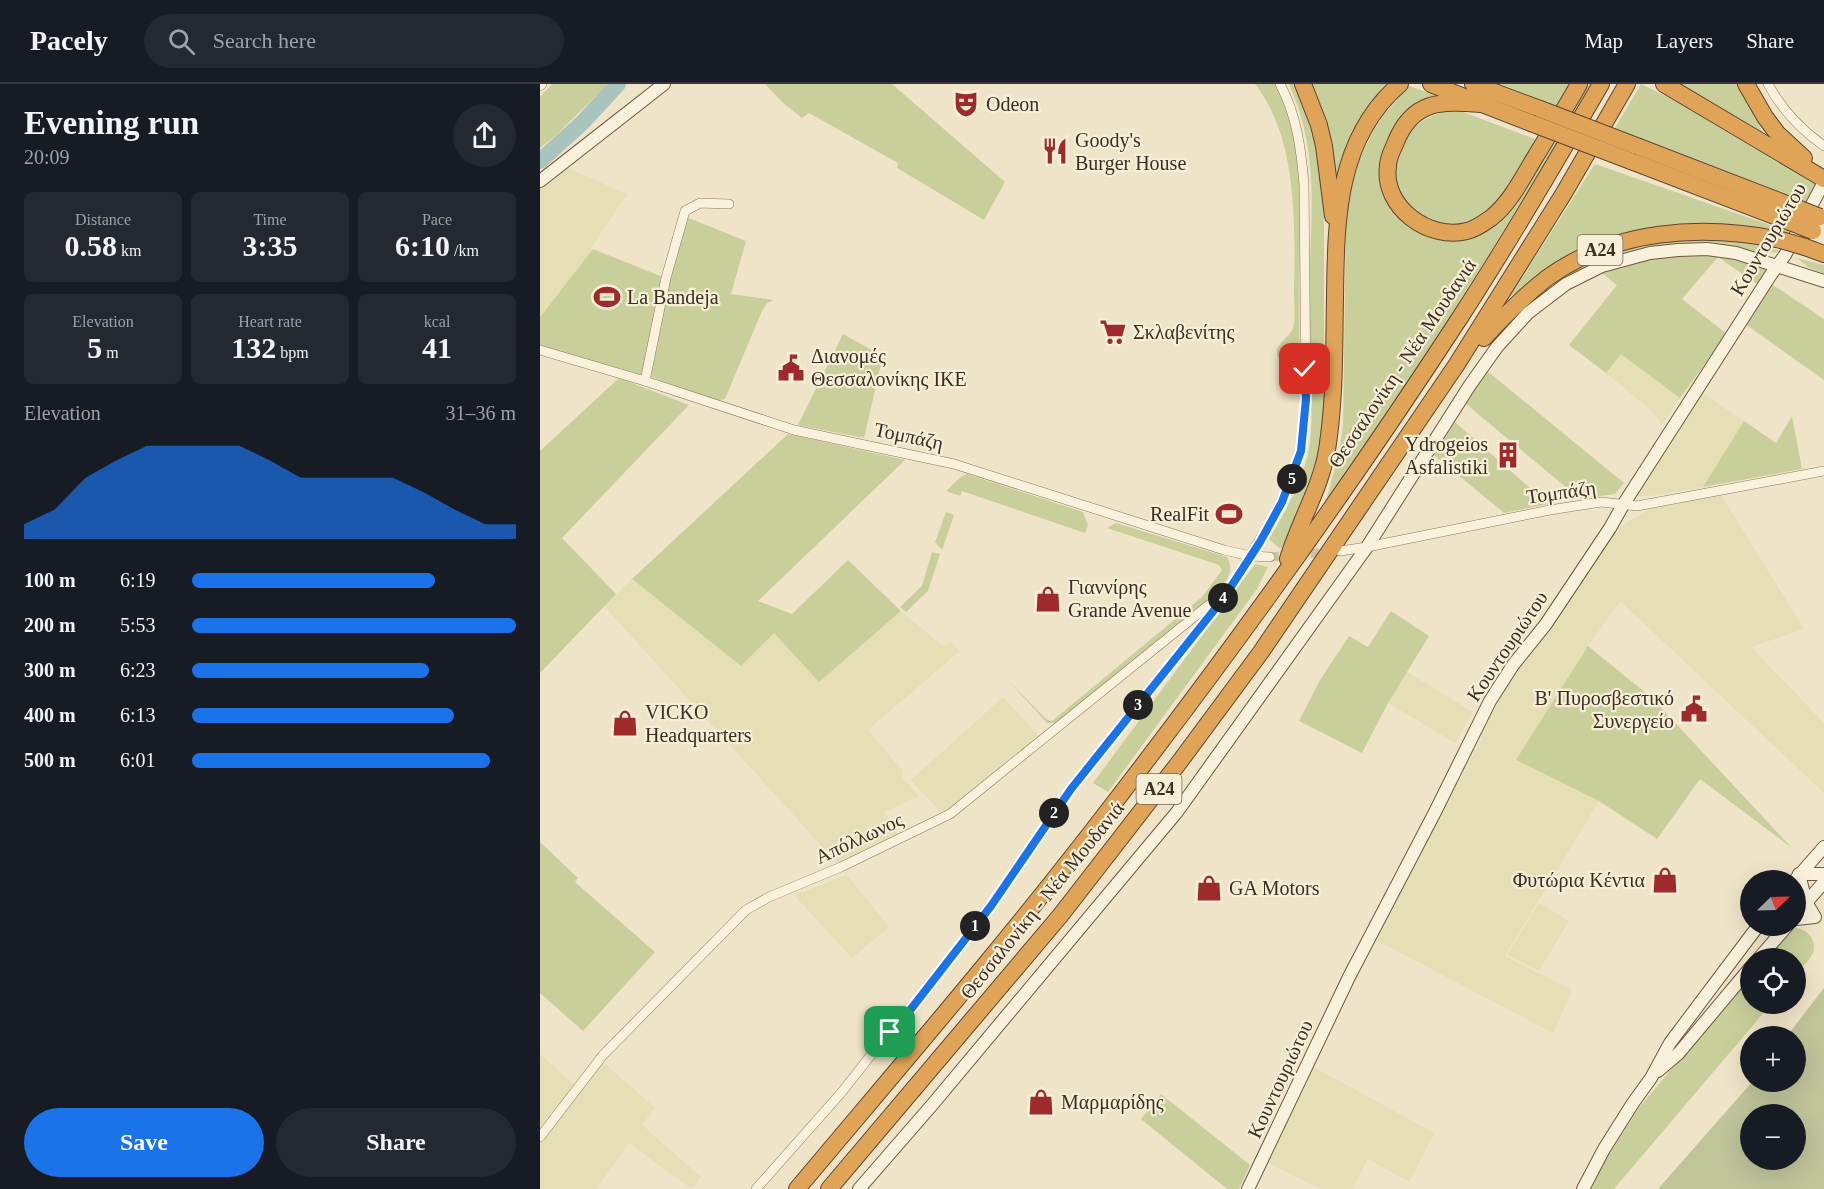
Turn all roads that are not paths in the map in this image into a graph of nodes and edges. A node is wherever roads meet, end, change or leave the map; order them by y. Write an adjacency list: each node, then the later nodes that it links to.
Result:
1 (663, 84): 17 (street)
2 (1281, 84): 31 (street)
3 (1303, 84): 20 (highway)
4 (1400, 84): 20 (highway, Α24)
5 (1431, 84): 13 (highway)
6 (1473, 84): 14 (highway)
7 (1579, 84): 13 (highway)
8 (1601, 84): 33 (highway, Θεσσαλονίκη - Νέα Μουδανιά)
9 (1627, 84): 25 (highway, Θεσσαλονίκη - Νέα Μουδανιά)
10 (1664, 84): 16 (highway)
11 (1746, 84): 16 (highway)
12 (1768, 84): 15 (street)
13 (1481, 104): 14 (highway)
14 (1536, 116): 19 (highway, bridge)
15 (1824, 146)
16 (1821, 179): 22 (street, Κουντουριώτου)
17 (540, 181)
18 (729, 204): 26 (street)
19 (1820, 225)
20 (1336, 228): 33 (highway, Α24)
21 (1824, 254): 25 (highway, Α24, bridge)
22 (1778, 265): 23 (street); 28 (street, Κουντουριώτου); 29 (street)
23 (1824, 280)
24 (540, 350): 26 (street, Τομπάζη)
25 (1457, 364): 50 (highway, Θεσσαλονίκη - Νέα Μουδανιά / Α24)
26 (645, 381): 31 (street, Τομπάζη)
27 (1824, 471): 28 (street, Τομπάζη)
28 (1623, 505): 29 (street, Τομπάζη); 52 (street, Κουντουριώτου)
29 (1367, 548): 30 (street, Τομπάζη); 51 (street)
30 (1340, 551)
31 (1250, 556): 32 (street, Τομπάζη); 34 (street)
32 (1270, 556)
33 (1284, 573): 49 (highway, Θεσσαλονίκη - Νέα Μουδανιά / Α24)
34 (1223, 599): 47 (street, Απόλλωνος); 48 (street)
35 (1824, 847): 36 (street)
36 (1803, 870)
37 (1824, 874): 38 (street)
38 (1806, 876)
39 (1824, 882): 40 (street)
40 (1806, 902): 41 (street)
41 (1806, 916)
42 (1751, 936): 46 (street)
43 (1778, 936): 44 (street)
44 (1768, 948)
45 (1740, 980): 46 (street)
46 (1651, 1078): 53 (street)
47 (540, 1137)
48 (756, 1189)
49 (797, 1189)
50 (829, 1189)
51 (859, 1189)
52 (1248, 1189)
53 (1583, 1189)

